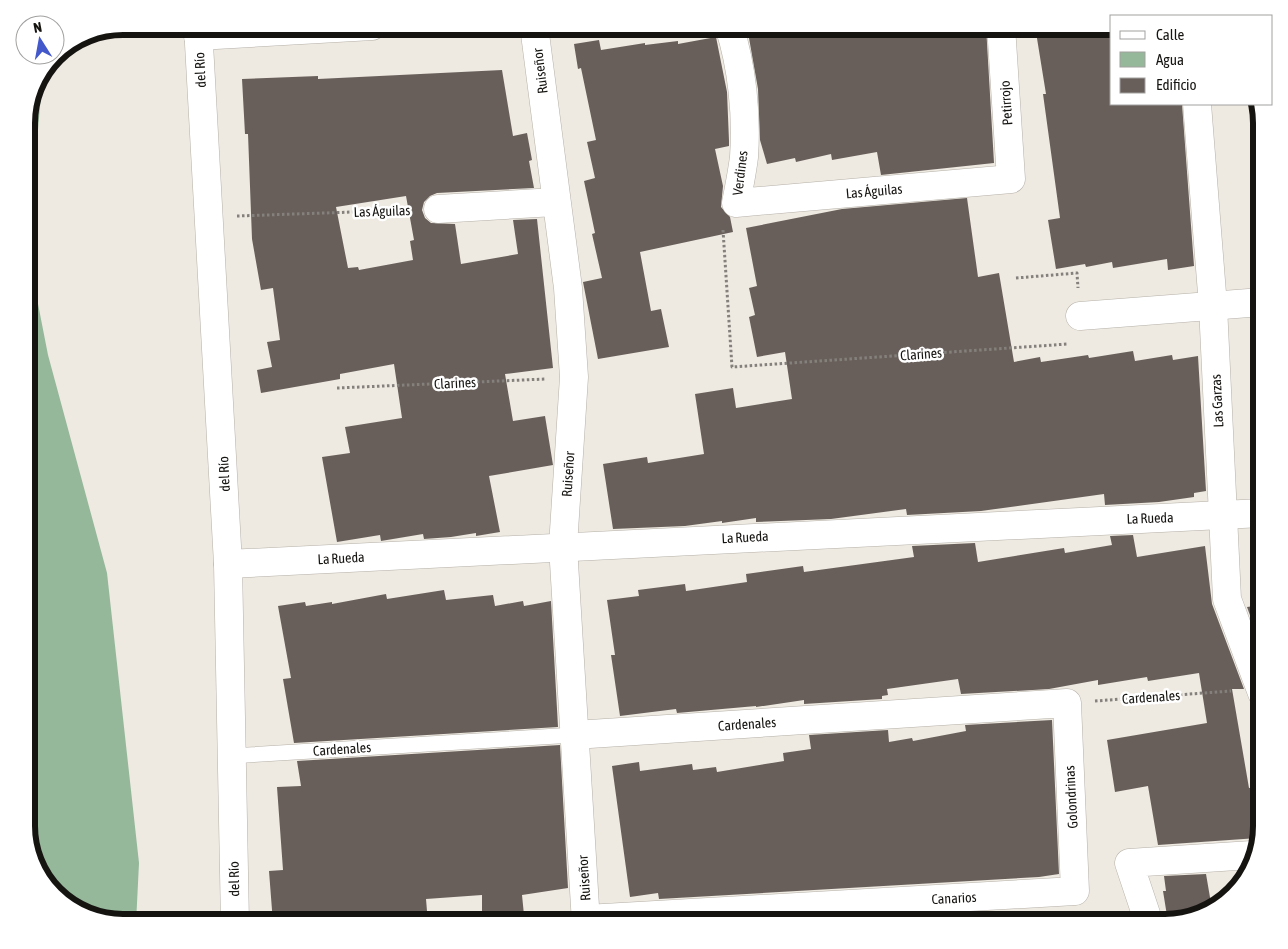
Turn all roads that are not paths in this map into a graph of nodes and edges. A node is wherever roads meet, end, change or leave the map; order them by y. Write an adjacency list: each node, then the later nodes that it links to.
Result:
1 (198, 35): 16 (street, del Río)
2 (535, 35): 7 (street, Ruiseñor)
3 (732, 35): 8 (street, Verdines)
4 (1002, 35): 6 (street, Petirrojo)
5 (1197, 105): 11 (street, Las Garzas)
6 (1011, 179): 8 (street, Las Águilas)
7 (556, 202): 9 (street); 15 (street, Ruiseñor)
8 (736, 204)
9 (438, 209)
10 (1253, 303): 11 (street)
11 (1213, 306): 12 (street); 14 (street, Las Garzas)
12 (1080, 316)
13 (1253, 513): 14 (street, La Rueda)
14 (1222, 515): 15 (street, La Rueda); 17 (street, Las Garzas)
15 (563, 546): 16 (street, La Rueda); 19 (street, Ruiseñor)
16 (228, 564): 20 (street, del Río)
17 (1253, 669)
18 (1067, 703): 19 (street, Cardenales); 22 (street, Golondrinas)
19 (574, 734): 20 (lane, Cardenales); 24 (street, Ruiseñor)
20 (231, 756): 23 (street, del Río)
21 (1248, 855): 26 (street)
22 (1076, 891): 25 (street, Canarios)
23 (235, 914)
24 (586, 914)
25 (700, 914)
26 (1146, 914)

